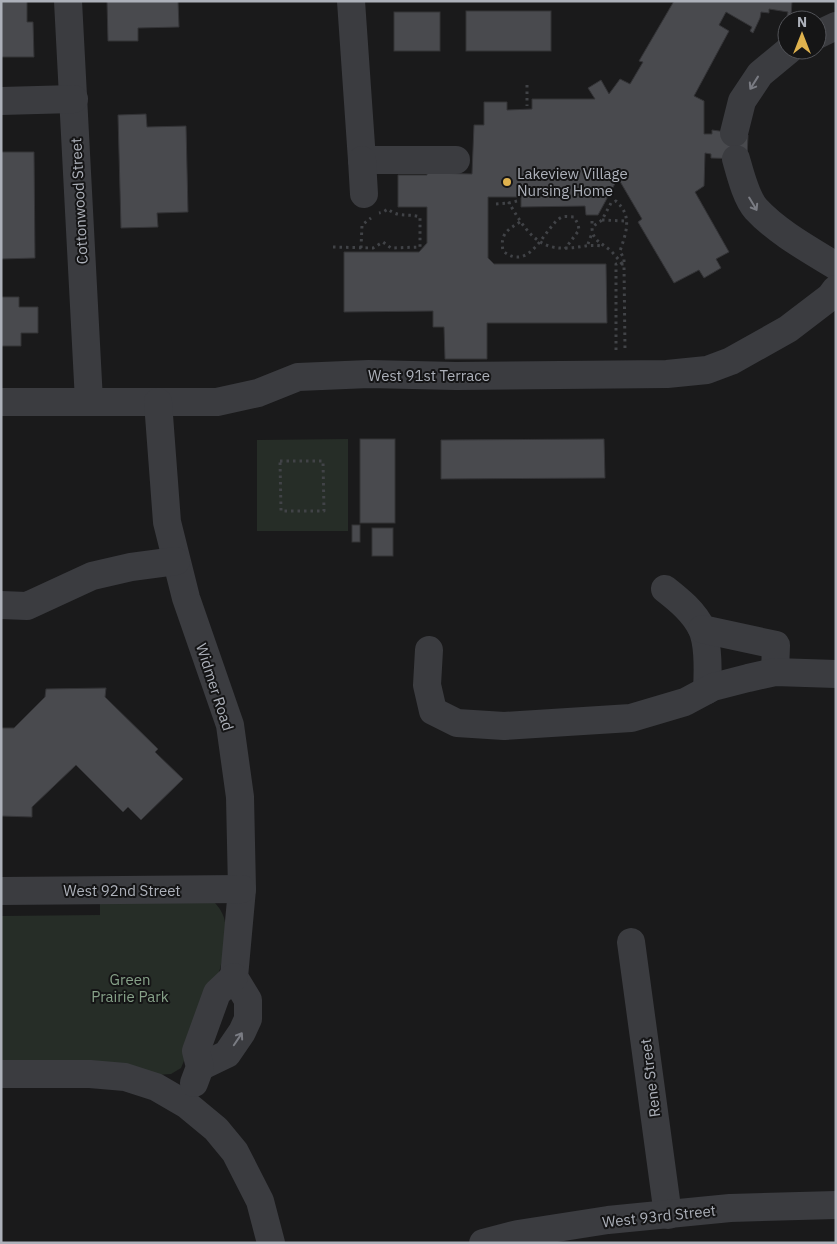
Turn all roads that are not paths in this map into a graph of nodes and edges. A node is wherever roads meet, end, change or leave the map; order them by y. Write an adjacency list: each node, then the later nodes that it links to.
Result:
1 (68, 1): 4 (street, Cottonwood Street)
2 (351, 1): 6 (street)
3 (777, 60): 9 (street, one-way to 9)
4 (74, 99): 5 (street); 11 (street, Cottonwood Street)
5 (1, 101)
6 (362, 160): 7 (street); 8 (street)
7 (456, 160)
8 (364, 194)
9 (836, 266)
10 (836, 289): 13 (street, West 91st Terrace)
11 (89, 401): 12 (street, West 91st Terrace); 13 (street, West 91st Terrace)
12 (1, 402)
13 (158, 402): 14 (street, Widmer Road)
14 (176, 561): 16 (street); 23 (street, Widmer Road)
15 (665, 589): 17 (street)
16 (1, 605)
17 (702, 629): 19 (street); 21 (street)
18 (429, 650): 21 (street)
19 (775, 672): 20 (street); 21 (street)
20 (836, 674)
21 (707, 690)
22 (1, 890): 23 (street, West 92nd Street)
23 (242, 890): 25 (street, Widmer Road)
24 (631, 942): 30 (street, Rene Street)
25 (234, 977): 26 (street); 26 (street, one-way to 25)
26 (200, 1067): 28 (street)
27 (1, 1074): 28 (street)
28 (187, 1105): 31 (street)
29 (836, 1205): 30 (street, West 93rd Street)
30 (668, 1215): 32 (street, West 93rd Street)
31 (271, 1243)
32 (483, 1243)

